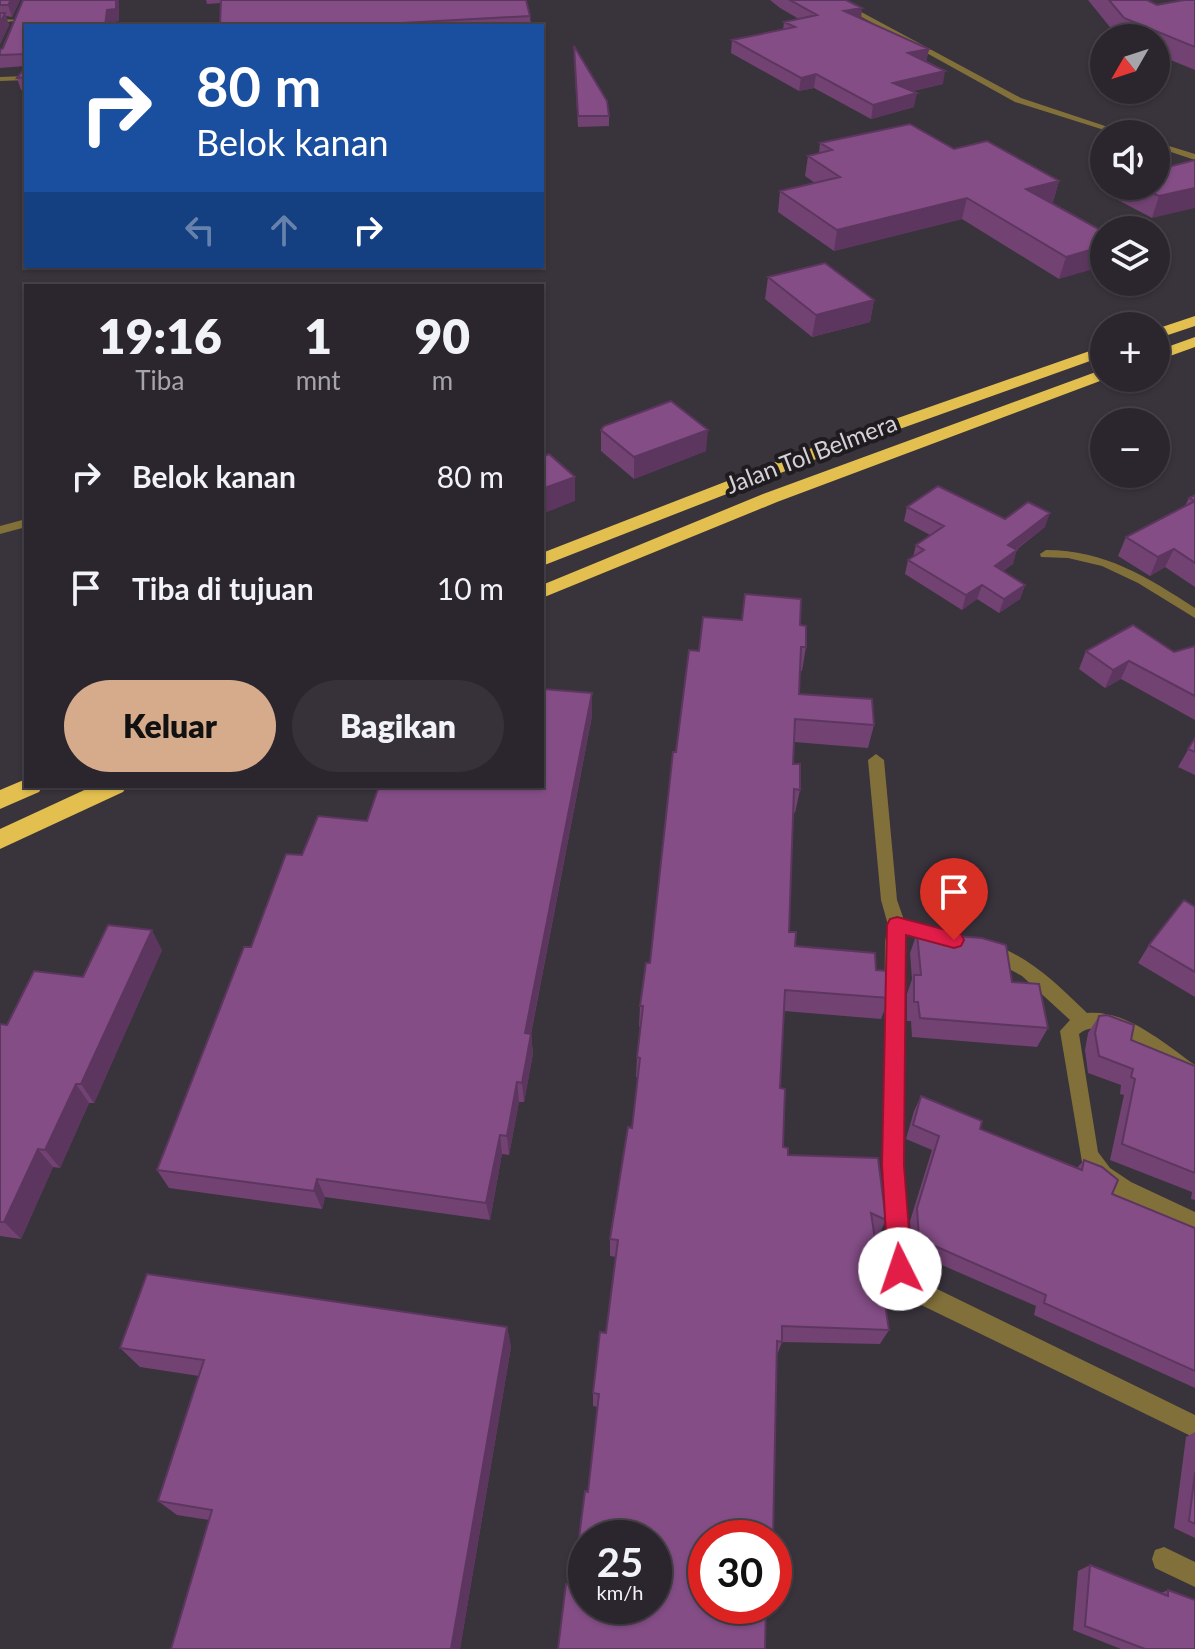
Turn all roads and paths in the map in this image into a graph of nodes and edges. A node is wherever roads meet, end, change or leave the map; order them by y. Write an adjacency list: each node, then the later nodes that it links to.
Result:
1 (834, 0): 6 (street)
2 (18, 20): 3 (street)
3 (0, 21)
4 (24, 78): 5 (street)
5 (0, 79)
6 (1090, 123)
7 (1170, 149): 8 (street)
8 (1195, 157)
9 (1195, 321): 10 (highway)
10 (1170, 329)
11 (1195, 342): 12 (highway)
12 (1170, 351)
13 (1090, 356): 18 (highway, Jalan Tol Belmera)
14 (1090, 379): 19 (highway, Jalan Tol Belmera)
15 (24, 524): 16 (street)
16 (0, 530)
17 (1046, 554): 20 (street)
18 (544, 559)
19 (544, 591)
20 (1195, 614)
21 (876, 760): 26 (street)
22 (27, 788): 24 (highway)
23 (111, 788): 25 (highway)
24 (0, 800)
25 (0, 840)
26 (897, 925): 27 (street); 30 (street)
27 (1082, 1020): 28 (street); 29 (street)
28 (1195, 1076)
29 (1195, 1223)
30 (1195, 1427)
31 (1164, 1559): 32 (street)
32 (1195, 1575)

